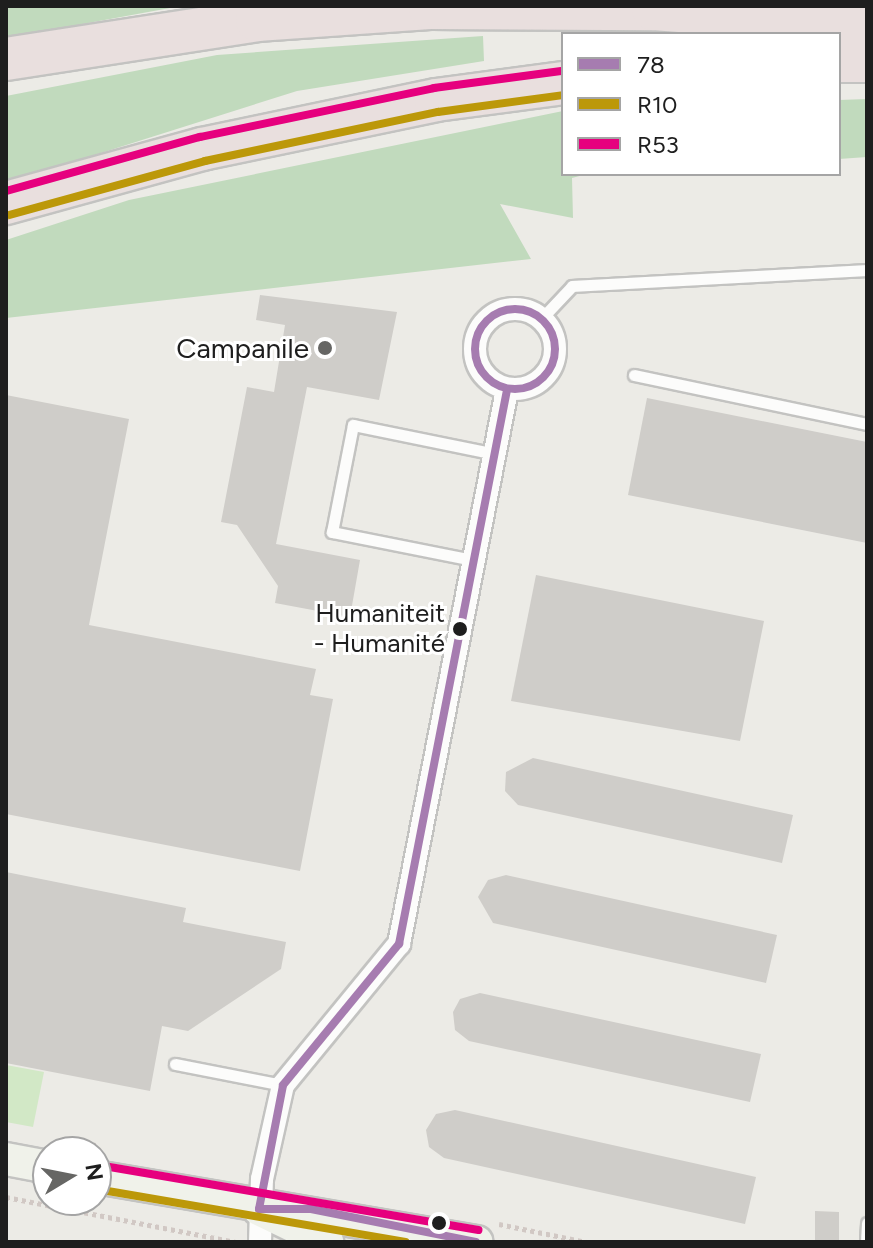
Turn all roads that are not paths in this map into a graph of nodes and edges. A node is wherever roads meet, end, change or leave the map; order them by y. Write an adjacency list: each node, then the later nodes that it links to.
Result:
1 (867, 25): 2 (highway)
2 (6, 59)
3 (841, 61): 4 (highway)
4 (867, 61)
5 (561, 83): 6 (highway)
6 (6, 203)
7 (867, 270): 8 (lane)
8 (542, 318): 10 (street); 10 (street)
9 (634, 375): 11 (lane)
10 (507, 390): 12 (street)
11 (867, 424)
12 (495, 454): 13 (street); 13 (lane)
13 (473, 560): 15 (street)
14 (175, 1064): 15 (lane)
15 (283, 1085): 19 (street)
16 (6, 1159): 17 (street)
17 (32, 1164)
18 (112, 1180): 19 (street)
19 (259, 1209): 21 (street); 22 (street); 23 (street)
20 (867, 1223): 24 (lane)
21 (260, 1242)
22 (327, 1242)
23 (476, 1242)
24 (866, 1242)

